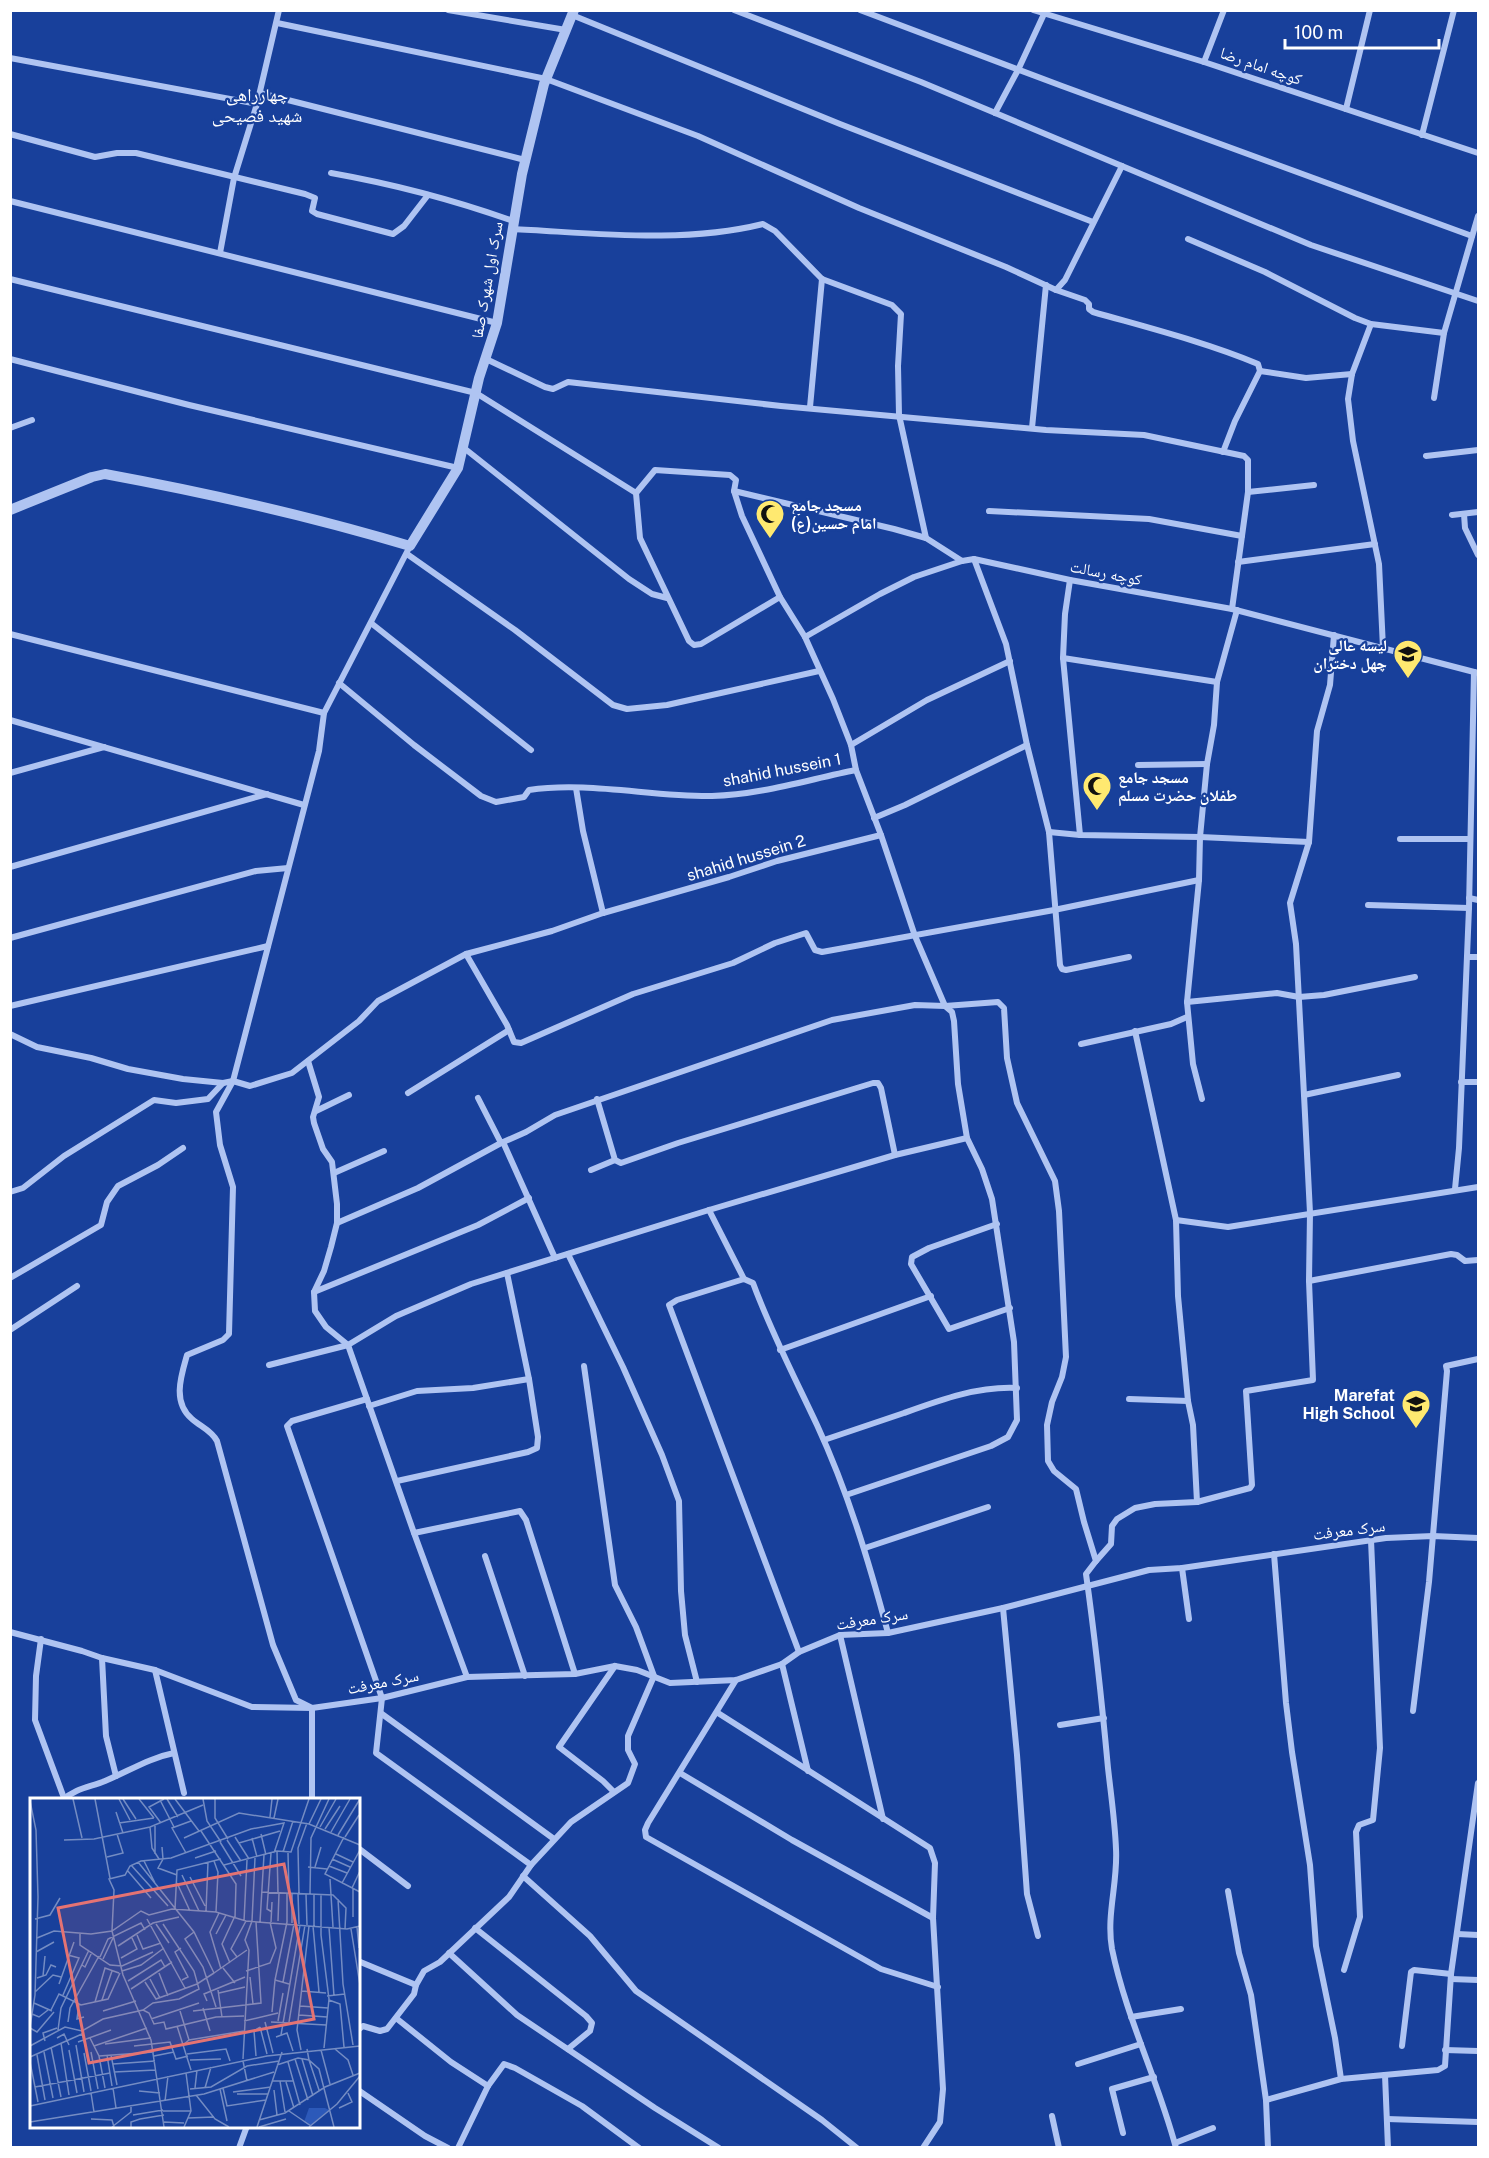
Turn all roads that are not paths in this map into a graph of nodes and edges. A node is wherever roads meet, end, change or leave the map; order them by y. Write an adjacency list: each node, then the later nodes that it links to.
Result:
1 (279, 10): 11 (street)
2 (448, 10): 12 (street)
3 (734, 10): 20 (street)
4 (860, 10): 15 (street)
5 (1033, 10): 10 (street, کوچه امام رضا)
6 (1224, 10): 14 (street)
7 (1370, 10): 19 (street)
8 (1454, 10): 22 (street)
9 (573, 13): 12 (street, سرک اول شهرک صفا); 31 (street)
10 (1044, 14): 14 (street, کوچه امام رضا); 15 (street)
11 (277, 22): 16 (street); 17 (street)
12 (566, 30): 16 (street, سرک اول شهرک صفا)
13 (10, 58): 18 (street)
14 (1204, 62): 19 (street, کوچه امام رضا)
15 (1018, 70): 20 (street); 33 (street)
16 (546, 79): 24 (street, سرک اول شهرک صفا); 38 (street)
17 (260, 93): 18 (street); 24 (street)
18 (257, 104): 27 (street)
19 (1346, 109): 22 (street, کوچه امام رضا)
20 (995, 113): 25 (street)
21 (10, 134): 27 (street)
22 (1422, 135): 23 (street, کوچه امام رضا)
23 (1479, 153)
24 (525, 160): 32 (street, سرک اول شهرک صفا)
25 (1122, 166): 31 (street); 40 (street)
26 (331, 173): 28 (street)
27 (234, 178): 28 (street); 35 (street)
28 (428, 195): 32 (street)
29 (10, 201): 35 (street)
30 (1479, 216): 33 (street)
31 (1093, 222): 39 (street)
32 (512, 225): 37 (street); 42 (street, سرک اول شهرک صفا)
33 (1472, 236): 40 (street)
34 (1188, 239): 43 (street)
35 (220, 254): 42 (street)
36 (10, 279): 49 (street)
37 (822, 279): 51 (street); 52 (street)
38 (1046, 285): 39 (street); 55 (street)
39 (1056, 290): 47 (street)
40 (1456, 294): 41 (street); 44 (street)
41 (1479, 301)
42 (497, 323): 46 (street, سرک اول شهرک صفا)
43 (1371, 324): 44 (street); 48 (street)
44 (1444, 333): 50 (street)
45 (10, 359): 60 (street)
46 (486, 359): 49 (street, سرک اول شهرک صفا); 51 (street)
47 (1260, 371): 48 (street); 58 (street)
48 (1352, 374): 72 (street)
49 (476, 393): 56 (street, سرک اول شهرک صفا); 64 (street)
50 (1434, 398)
51 (810, 407): 52 (street)
52 (899, 415): 55 (street); 71 (street)
53 (32, 420): 54 (street)
54 (10, 428)
55 (1032, 428): 58 (street)
56 (464, 448): 60 (street, سرک اول شهرک صفا); 80 (street)
57 (1479, 450): 59 (street)
58 (1223, 452): 63 (street)
59 (1426, 456)
60 (458, 468): 73 (street, سرک اول شهرک صفا)
61 (1314, 485): 63 (street)
62 (734, 491): 64 (street); 71 (street); 79 (street, shahid hussein 1)
63 (1248, 492): 70 (street)
64 (636, 493): 80 (street)
65 (10, 510): 73 (street)
66 (989, 511): 70 (street)
67 (1479, 513): 68 (street)
68 (1464, 514): 69 (street); 74 (street)
69 (1452, 515)
70 (1242, 536): 77 (street)
71 (926, 538): 76 (street)
72 (1375, 544): 77 (street); 86 (street)
73 (409, 550): 82 (street); 89 (street)
74 (1479, 555)
75 (974, 559): 76 (street, کوچه رسالت); 78 (street, کوچه رسالت); 88 (street)
76 (962, 561): 85 (street, کوچه رسالت)
77 (1238, 562): 81 (street)
78 (1070, 580): 81 (street, کوچه رسالت); 87 (street)
79 (780, 597): 80 (street); 85 (street, shahid hussein 1)
80 (667, 598)
81 (1234, 610): 84 (street, کوچه رسالت); 91 (street)
82 (371, 623): 92 (street); 98 (street)
83 (10, 634): 93 (street)
84 (1334, 635): 86 (street, کوچه رسالت); 113 (street)
85 (806, 637): 89 (street, shahid hussein 1)
86 (1383, 648): 90 (street, کوچه رسالت)
87 (1063, 658): 91 (street); 109 (street)
88 (1010, 661): 95 (street); 96 (street)
89 (819, 672): 95 (street, shahid hussein 1)
90 (1476, 673): 112 (street)
91 (1217, 682): 99 (street)
92 (339, 683): 93 (street); 103 (street, shahid hussein 1)
93 (324, 713): 105 (street)
94 (10, 720): 97 (street)
95 (851, 745): 101 (street, shahid hussein 1)
96 (1026, 745): 106 (street); 107 (street)
97 (104, 747): 102 (street); 104 (street)
98 (531, 750)
99 (1207, 764): 100 (street); 110 (street)
100 (1138, 765)
101 (856, 770): 103 (street, shahid hussein 1); 106 (street)
102 (10, 773)
103 (576, 788): 122 (street)
104 (267, 794): 105 (street); 114 (street)
105 (304, 805): 115 (street)
106 (874, 818): 108 (street)
107 (1049, 832): 109 (street); 121 (street)
108 (881, 835): 122 (street, shahid hussein 2); 123 (street)
109 (1080, 835): 110 (street)
110 (1200, 837): 113 (street); 116 (street)
111 (1400, 839): 112 (street)
112 (1469, 839): 117 (street)
113 (1309, 842): 131 (street)
114 (10, 867)
115 (288, 868): 124 (street); 125 (street)
116 (1199, 879): 121 (street); 132 (street)
117 (1469, 898): 118 (street); 120 (street)
118 (1479, 900)
119 (1368, 905): 120 (street)
120 (1469, 908): 128 (street)
121 (1054, 910): 123 (street); 127 (street)
122 (603, 913): 126 (street, shahid hussein 2)
123 (915, 936): 134 (street); 136 (street)
124 (10, 938)
125 (268, 946): 133 (street); 142 (street)
126 (466, 954): 136 (street); 140 (street, shahid hussein 2)
127 (1129, 957)
128 (1467, 957): 129 (street); 143 (street)
129 (1479, 957)
130 (1415, 977): 131 (street)
131 (1299, 997): 132 (street); 148 (street)
132 (1187, 1002): 135 (street)
133 (10, 1006)
134 (945, 1006): 151 (street); 153 (street); 204 (street)
135 (1187, 1017): 137 (street); 150 (street)
136 (509, 1030): 146 (street)
137 (1135, 1031): 139 (street); 167 (street)
138 (10, 1035): 145 (street)
139 (1081, 1044)
140 (308, 1061): 142 (street, shahid hussein 2); 152 (street)
141 (1398, 1075): 148 (street)
142 (233, 1081): 145 (street, shahid hussein 2); 225 (street)
143 (1461, 1082): 144 (street); 162 (street)
144 (1479, 1082)
145 (223, 1083): 163 (street)
146 (408, 1093)
147 (349, 1095): 152 (street)
148 (1304, 1095): 166 (street)
149 (478, 1098): 154 (street)
150 (1202, 1099)
151 (597, 1100): 154 (street); 158 (street)
152 (316, 1111): 160 (street)
153 (967, 1138): 157 (street); 169 (street)
154 (502, 1143): 164 (street); 168 (street)
155 (183, 1148): 174 (street)
156 (384, 1151): 160 (street)
157 (895, 1155): 158 (street); 165 (street)
158 (615, 1160): 159 (street)
159 (591, 1170)
160 (334, 1173): 168 (street)
161 (1479, 1187): 162 (street)
162 (1455, 1190): 166 (street)
163 (10, 1192)
164 (529, 1198): 171 (street); 178 (street)
165 (709, 1210): 170 (street); 175 (street)
166 (1310, 1213): 167 (street); 176 (street)
167 (1176, 1220): 190 (street)
168 (337, 1223): 178 (street)
169 (997, 1224): 179 (street); 180 (street)
170 (568, 1254): 171 (street); 223 (street)
171 (555, 1258): 173 (street)
172 (1479, 1260): 176 (street)
173 (507, 1273): 182 (street); 187 (street)
174 (10, 1278)
175 (744, 1279): 183 (street); 213 (street)
176 (1309, 1281): 195 (street)
177 (77, 1286): 181 (street)
178 (314, 1292): 182 (street)
179 (931, 1296): 180 (street); 183 (street)
180 (1010, 1308): 188 (street)
181 (10, 1330)
182 (348, 1345): 185 (street); 191 (street)
183 (780, 1350): 192 (street)
184 (1479, 1359): 198 (street)
185 (269, 1365)
186 (584, 1366): 220 (street)
187 (529, 1378): 191 (street); 193 (street)
188 (1017, 1388): 192 (street); 194 (street)
189 (1130, 1399): 190 (street)
190 (1188, 1401): 195 (street)
191 (368, 1403): 193 (street); 224 (street)
192 (824, 1440): 194 (street)
193 (396, 1481): 197 (street)
194 (846, 1495): 201 (street)
195 (1197, 1502): 204 (street)
196 (988, 1506): 201 (street)
197 (414, 1533): 218 (street); 221 (street)
198 (1433, 1536): 199 (street, سرک معرفت); 200 (street, سرک معرفت); 226 (street)
199 (1479, 1538)
200 (1371, 1540): 202 (street, سرک معرفت); 255 (street)
201 (865, 1548): 210 (street)
202 (1274, 1554): 205 (street, سرک معرفت); 272 (street)
203 (484, 1556): 219 (street)
204 (1096, 1561): 206 (street)
205 (1182, 1568): 206 (street, سرک معرفت); 208 (street)
206 (1087, 1584): 207 (street, سرک معرفت); 229 (street)
207 (1003, 1608): 210 (street, سرک معرفت); 252 (street)
208 (1189, 1619)
209 (10, 1632): 212 (street, سرک معرفت)
210 (888, 1633): 211 (street, سرک معرفت)
211 (840, 1635): 213 (street, سرک معرفت); 241 (street)
212 (40, 1639): 214 (street, سرک معرفت); 238 (street)
213 (799, 1652): 215 (street, سرک معرفت)
214 (102, 1659): 217 (street, سرک معرفت); 234 (street)
215 (782, 1664): 222 (street, سرک معرفت); 232 (street)
216 (615, 1666): 218 (street, سرک معرفت); 220 (street, سرک معرفت); 236 (street)
217 (155, 1670): 225 (street, سرک معرفت); 231 (street)
218 (575, 1674): 219 (street, سرک معرفت)
219 (525, 1676): 221 (street, سرک معرفت)
220 (654, 1676): 223 (street, سرک معرفت); 236 (street)
221 (467, 1677): 224 (street, سرک معرفت)
222 (736, 1680): 223 (street, سرک معرفت); 227 (street)
223 (697, 1682)
224 (382, 1698): 225 (street, سرک معرفت); 228 (street)
225 (312, 1708): 240 (street)
226 (1413, 1711)
227 (718, 1713): 232 (street); 233 (street)
228 (382, 1714): 242 (street); 244 (street)
229 (1104, 1718): 230 (street); 261 (street)
230 (1060, 1725)
231 (174, 1752): 234 (street); 237 (street)
232 (808, 1771): 241 (street)
233 (680, 1773): 248 (street); 259 (street)
234 (116, 1776): 239 (street)
235 (1479, 1783): 250 (street)
236 (614, 1792): 242 (street)
237 (184, 1793)
238 (64, 1798)
239 (66, 1798)
240 (312, 1798)
241 (883, 1820): 248 (street)
242 (554, 1839): 244 (street)
243 (360, 1850): 246 (street)
244 (531, 1865): 245 (street)
245 (523, 1876): 249 (street); 289 (street)
246 (408, 1886)
247 (1228, 1891): 275 (street)
248 (933, 1918): 259 (street)
249 (475, 1928): 253 (street); 266 (street)
250 (1457, 1934): 251 (street); 256 (street)
251 (1479, 1935)
252 (1038, 1936)
253 (449, 1953): 258 (street); 266 (street)
254 (360, 1962): 258 (street)
255 (1344, 1970)
256 (1451, 1977): 257 (street); 265 (street); 267 (street)
257 (1479, 1980)
258 (416, 1985): 262 (street)
259 (938, 1987): 282 (street)
260 (1181, 2009): 261 (street)
261 (1131, 2017): 264 (street)
262 (396, 2018): 263 (street); 273 (street)
263 (360, 2028)
264 (1141, 2044): 269 (street); 271 (street)
265 (1402, 2046)
266 (568, 2049): 288 (street)
267 (1444, 2050): 268 (street); 270 (street)
268 (1479, 2051)
269 (1078, 2064)
270 (1385, 2075): 272 (street); 277 (street)
271 (1154, 2077): 281 (street); 283 (street)
272 (1341, 2079): 275 (street)
273 (488, 2086): 286 (street); 287 (street)
274 (360, 2091): 285 (street)
275 (1266, 2100): 292 (street)
276 (1052, 2116): 291 (street)
277 (1387, 2119): 278 (street); 293 (street)
278 (1479, 2122)
279 (247, 2128): 284 (street)
280 (1213, 2128): 283 (street)
281 (1123, 2133)
282 (925, 2145): 290 (street)
283 (1175, 2145)
284 (239, 2148)
285 (448, 2148)
286 (458, 2148)
287 (639, 2148)
288 (719, 2148)
289 (857, 2148)
290 (934, 2148)
291 (1059, 2148)
292 (1268, 2148)
293 (1388, 2148)

